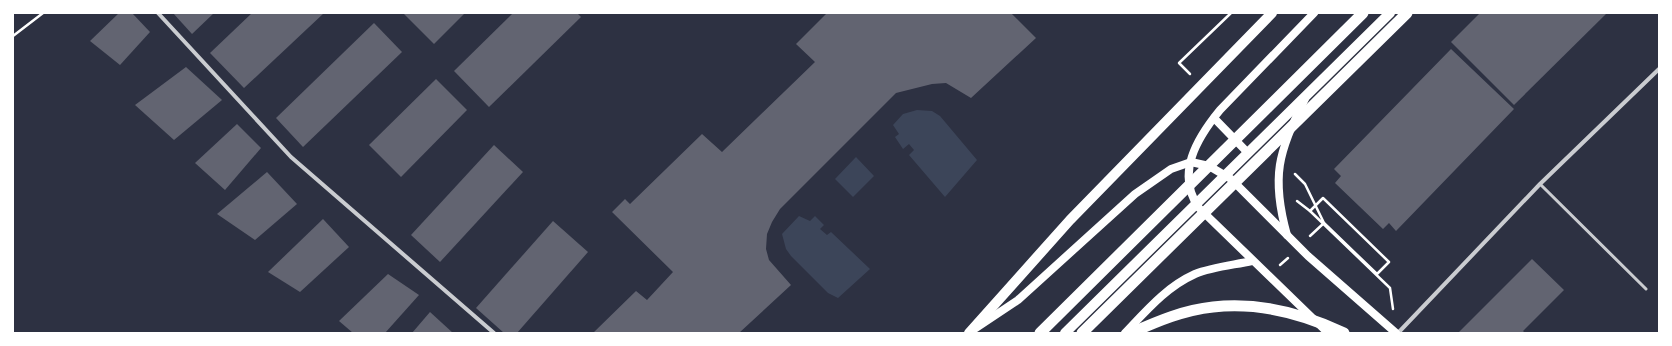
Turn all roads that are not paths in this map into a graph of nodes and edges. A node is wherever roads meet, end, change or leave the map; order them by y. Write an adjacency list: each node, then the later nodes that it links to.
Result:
1 (158, 13): 19 (street)
2 (1272, 13): 18 (main road)
3 (1314, 13): 9 (main road)
4 (1363, 13): 20 (highway)
5 (1390, 13): 8 (main road)
6 (1407, 13): 22 (highway)
7 (1659, 69): 13 (street)
8 (1308, 93): 10 (main road); 15 (main road)
9 (1214, 118): 10 (main road); 11 (main road)
10 (1248, 153): 12 (main road)
11 (1191, 162): 12 (main road); 14 (main road); 18 (main road)
12 (1226, 175): 14 (main road); 15 (main road)
13 (1540, 184): 17 (lane); 27 (street)
14 (1196, 204): 16 (main road); 21 (main road)
15 (1287, 236): 27 (main road)
16 (1252, 261): 23 (main road); 25 (main road)
17 (1646, 289)
18 (972, 332)
19 (494, 333)
20 (1040, 333)
21 (1064, 333)
22 (1082, 333)
23 (1125, 333)
24 (1131, 333): 26 (highway)
25 (1328, 333)
26 (1344, 333)
27 (1397, 333)

